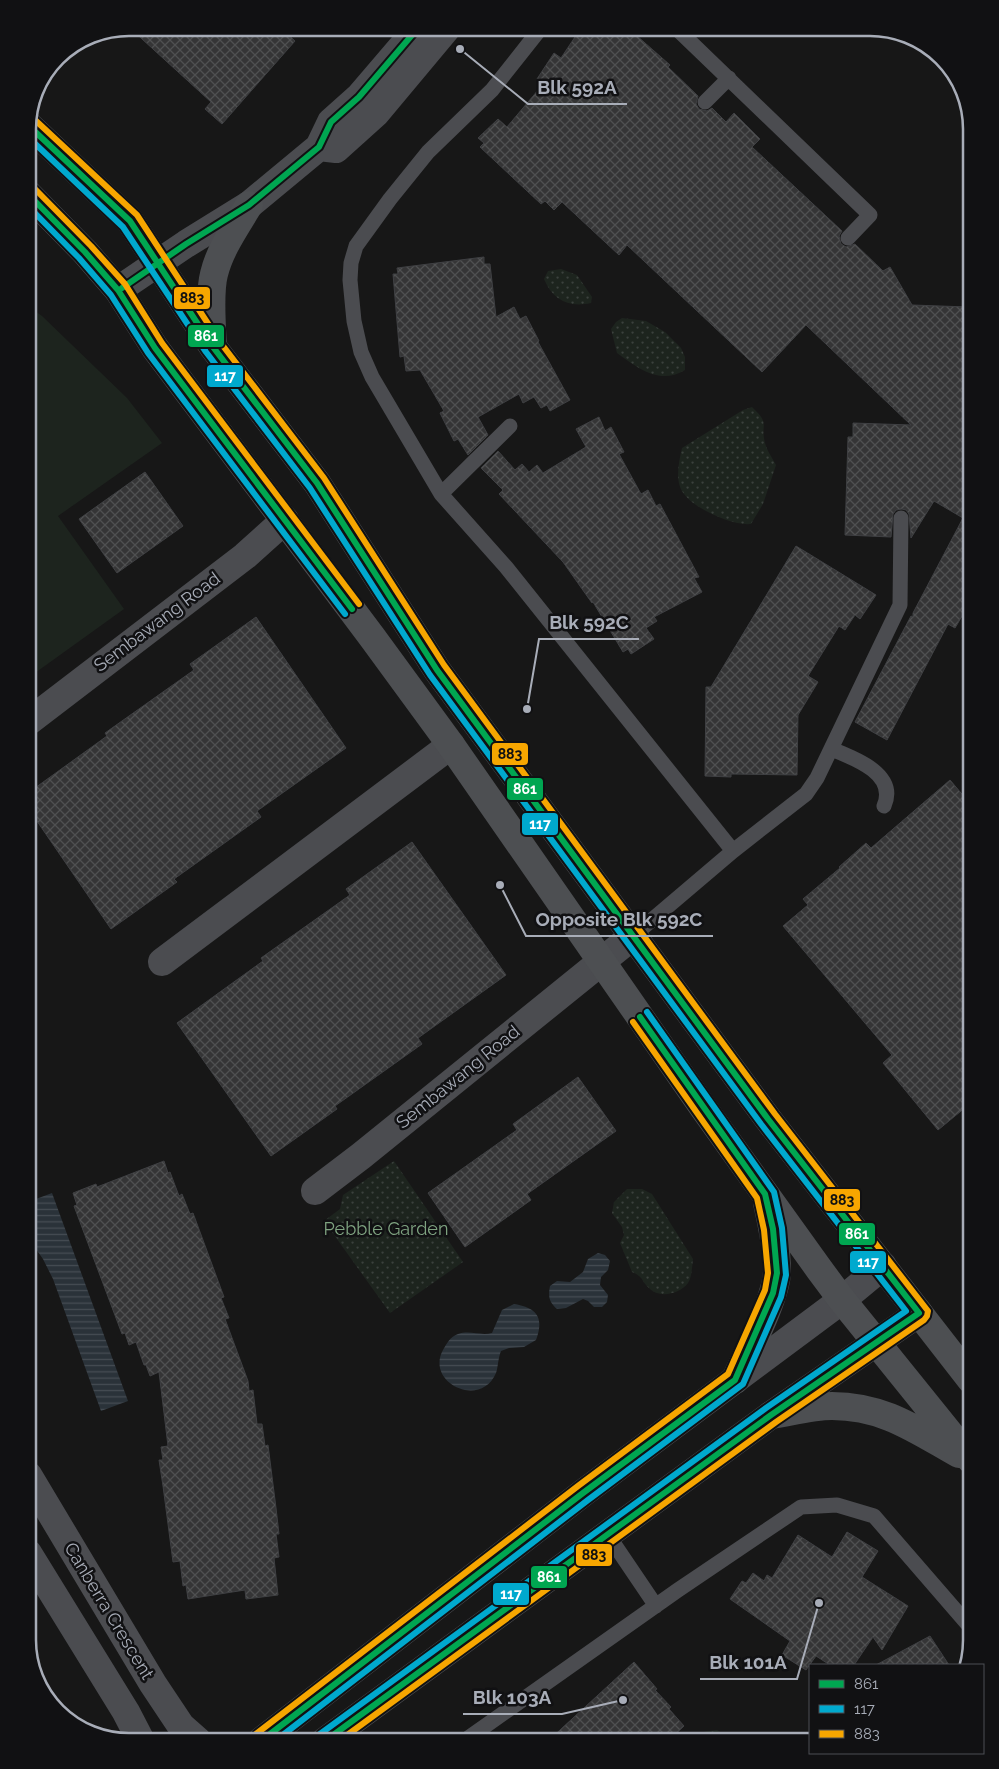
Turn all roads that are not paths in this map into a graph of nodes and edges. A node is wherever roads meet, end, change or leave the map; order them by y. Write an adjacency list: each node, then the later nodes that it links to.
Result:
1 (411, 36): 8 (street)
2 (440, 36): 8 (street)
3 (535, 36): 16 (lane)
4 (684, 36): 5 (lane)
5 (728, 78): 6 (lane); 11 (lane)
6 (705, 102)
7 (36, 132): 12 (main road)
8 (319, 147): 10 (street)
9 (36, 202): 13 (main road)
10 (249, 205): 12 (street); 14 (main road)
11 (848, 238)
12 (158, 264): 13 (street); 14 (main road)
13 (118, 290): 18 (main road)
14 (212, 347): 24 (main road)
15 (510, 426): 16 (lane)
16 (441, 494): 23 (lane)
17 (901, 518): 21 (lane)
18 (285, 520): 19 (street, Sembawang Road); 20 (main road)
19 (36, 716)
20 (451, 744): 25 (main road); 26 (street)
21 (831, 749): 22 (lane); 23 (lane)
22 (884, 806)
23 (733, 851): 24 (lane)
24 (633, 936): 25 (street, Sembawang Road); 29 (main road)
25 (601, 961): 27 (street, Sembawang Road); 28 (main road)
26 (162, 962)
27 (314, 1191)
28 (765, 1194): 30 (main road); 34 (main road)
29 (883, 1266): 30 (street); 31 (main road)
30 (842, 1300): 32 (main road); 34 (street)
31 (919, 1313): 32 (street); 33 (main road)
32 (876, 1343): 35 (street); 36 (main road)
33 (963, 1369)
34 (735, 1380): 45 (street)
35 (771, 1415): 37 (main road); 39 (street)
36 (963, 1450)
37 (963, 1456)
38 (36, 1488): 44 (street, Canberra Crescent)
39 (608, 1535): 41 (lane); 46 (street)
40 (36, 1566): 43 (street)
41 (656, 1606): 42 (lane); 47 (lane)
42 (963, 1618)
43 (137, 1733)
44 (189, 1733)
45 (271, 1733)
46 (336, 1733)
47 (475, 1733)

